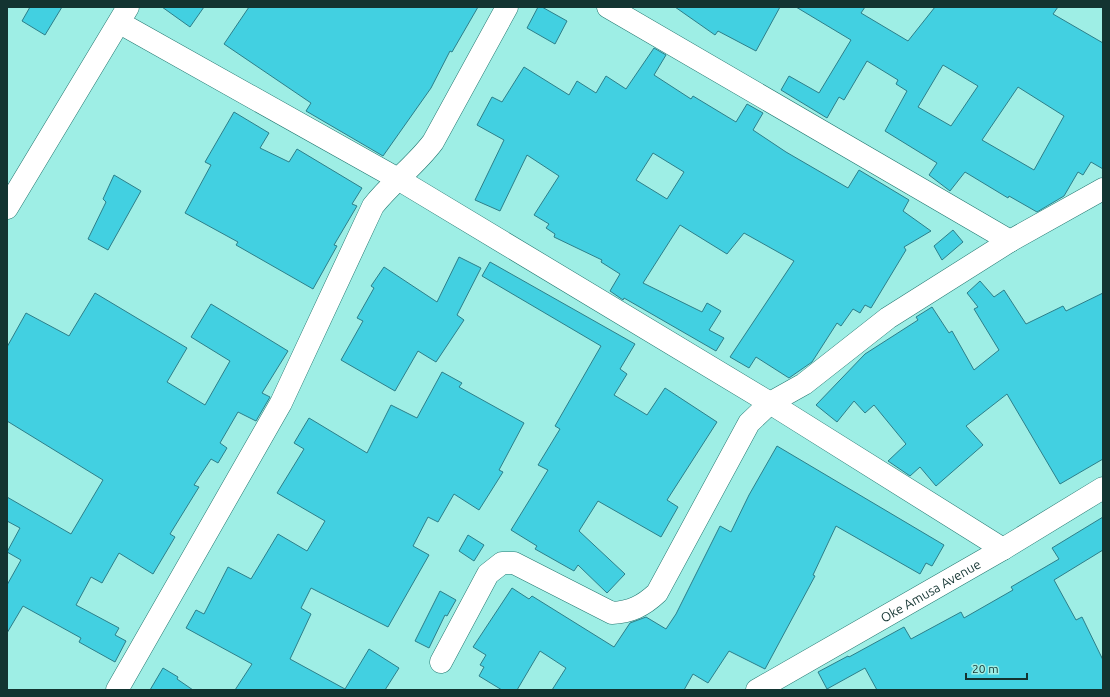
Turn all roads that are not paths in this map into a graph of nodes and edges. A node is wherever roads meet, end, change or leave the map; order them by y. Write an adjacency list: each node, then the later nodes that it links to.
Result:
1 (507, 7): 4 (street)
2 (608, 7): 7 (street)
3 (124, 15): 4 (street); 6 (street)
4 (398, 179): 8 (street); 12 (street)
5 (1103, 189): 7 (street)
6 (7, 208)
7 (1010, 242): 8 (street)
8 (770, 402): 10 (street); 11 (street)
9 (1103, 488): 10 (street, Oke Amusa Avenue)
10 (1003, 549): 13 (street, Oke Amusa Avenue)
11 (441, 662)
12 (117, 690)
13 (757, 690)

